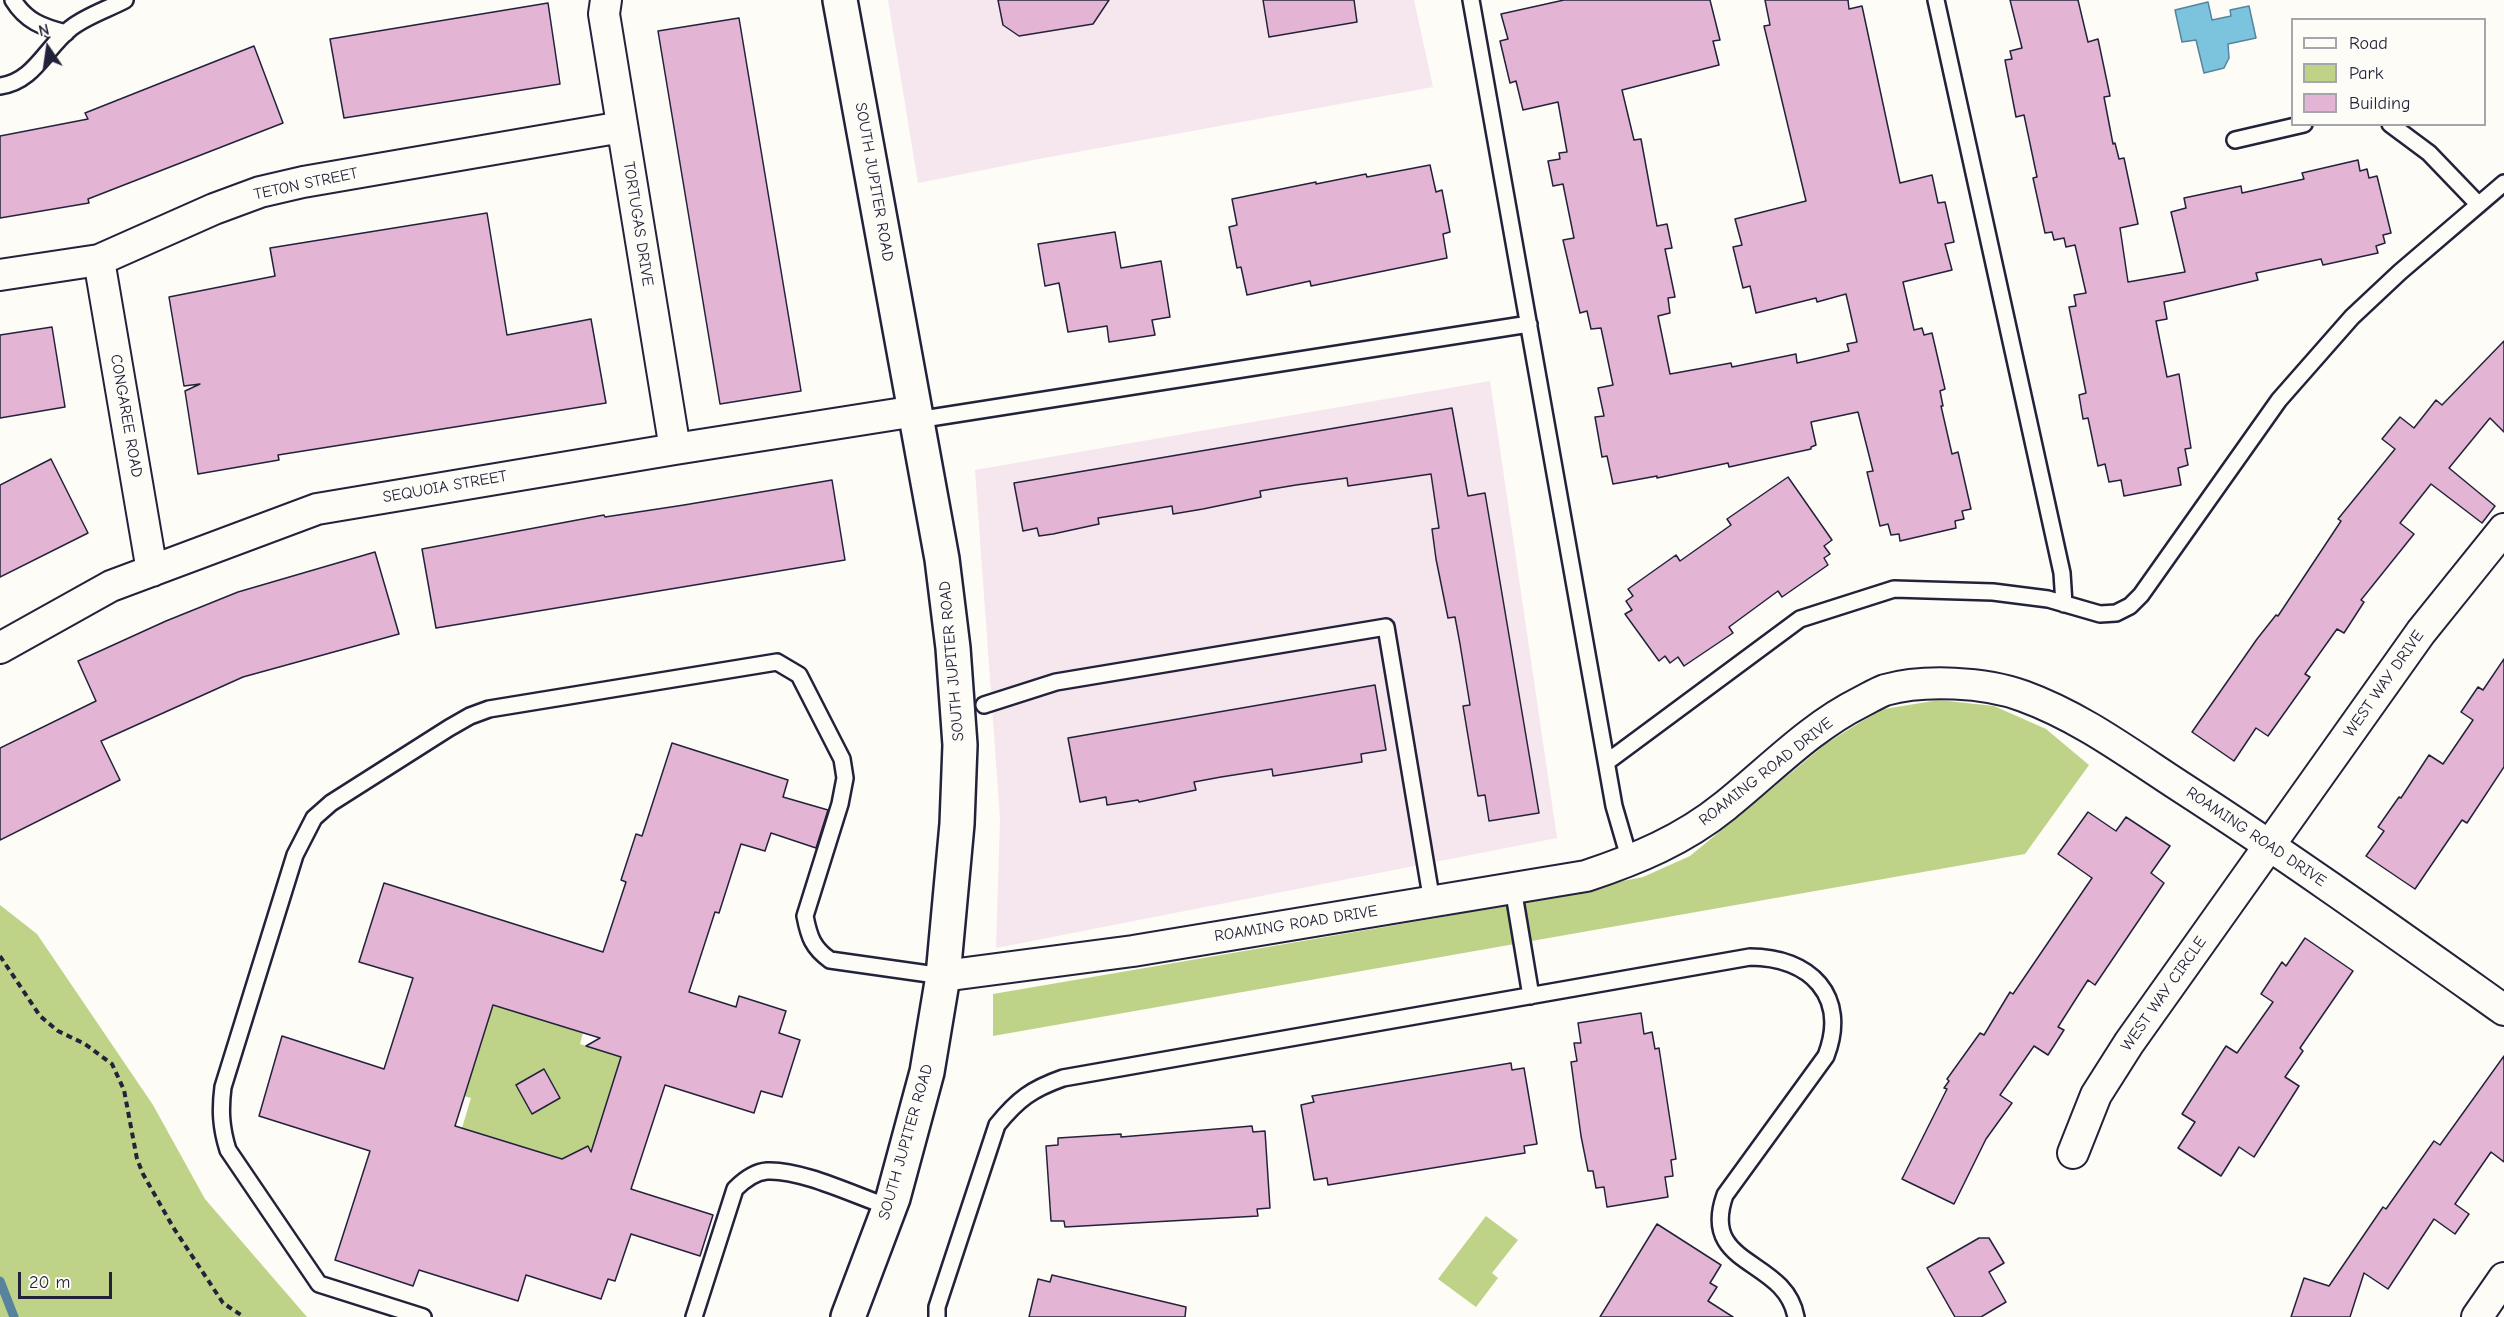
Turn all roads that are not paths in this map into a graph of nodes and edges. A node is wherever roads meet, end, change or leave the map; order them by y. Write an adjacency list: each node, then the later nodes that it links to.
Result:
1 (13, 0): 7 (lane)
2 (125, 0): 7 (lane)
3 (606, 0): 11 (street, TORTUGAS DRIVE)
4 (840, 0): 18 (street, SOUTH JUPITER ROAD)
5 (1471, 0): 17 (lane)
6 (1936, 0): 22 (lane)
7 (66, 33): 8 (lane)
8 (0, 86)
9 (2295, 126): 12 (lane)
10 (2393, 126): 14 (lane)
11 (622, 127): 15 (street, TETON STREET); 19 (street, TORTUGAS DRIVE)
12 (2235, 140)
13 (2504, 183): 14 (lane)
14 (2478, 204): 22 (lane)
15 (99, 260): 16 (street, TETON STREET); 21 (street, CONGAREE ROAD)
16 (0, 275)
17 (1529, 324): 18 (lane); 25 (lane)
18 (916, 416): 19 (street, SEQUOIA STREET); 30 (street, SOUTH JUPITER ROAD)
19 (675, 449): 21 (street, SEQUOIA STREET)
20 (2504, 529): 26 (street, WEST WAY DRIVE)
21 (152, 571): 23 (street, SEQUOIA STREET)
22 (2064, 604): 25 (lane)
23 (0, 648)
24 (984, 705): 29 (lane)
25 (1607, 762): 27 (lane)
26 (2271, 845): 27 (street, ROAMING ROAD DRIVE); 32 (street, ROAMING ROAD DRIVE); 33 (street, WEST WAY CIRCLE)
27 (1630, 861): 28 (street, ROAMING ROAD DRIVE)
28 (1514, 888): 29 (street, ROAMING ROAD DRIVE); 31 (lane)
29 (1432, 902): 30 (street, ROAMING ROAD DRIVE)
30 (943, 976): 34 (street, SOUTH JUPITER ROAD); 36 (lane)
31 (1531, 996): 39 (lane); 40 (lane)
32 (2504, 1010)
33 (2073, 1153)
34 (889, 1207): 37 (lane); 38 (street, SOUTH JUPITER ROAD)
35 (2504, 1278): 41 (street)
36 (423, 1317)
37 (694, 1317)
38 (848, 1317)
39 (937, 1317)
40 (1796, 1317)
41 (2477, 1317)

